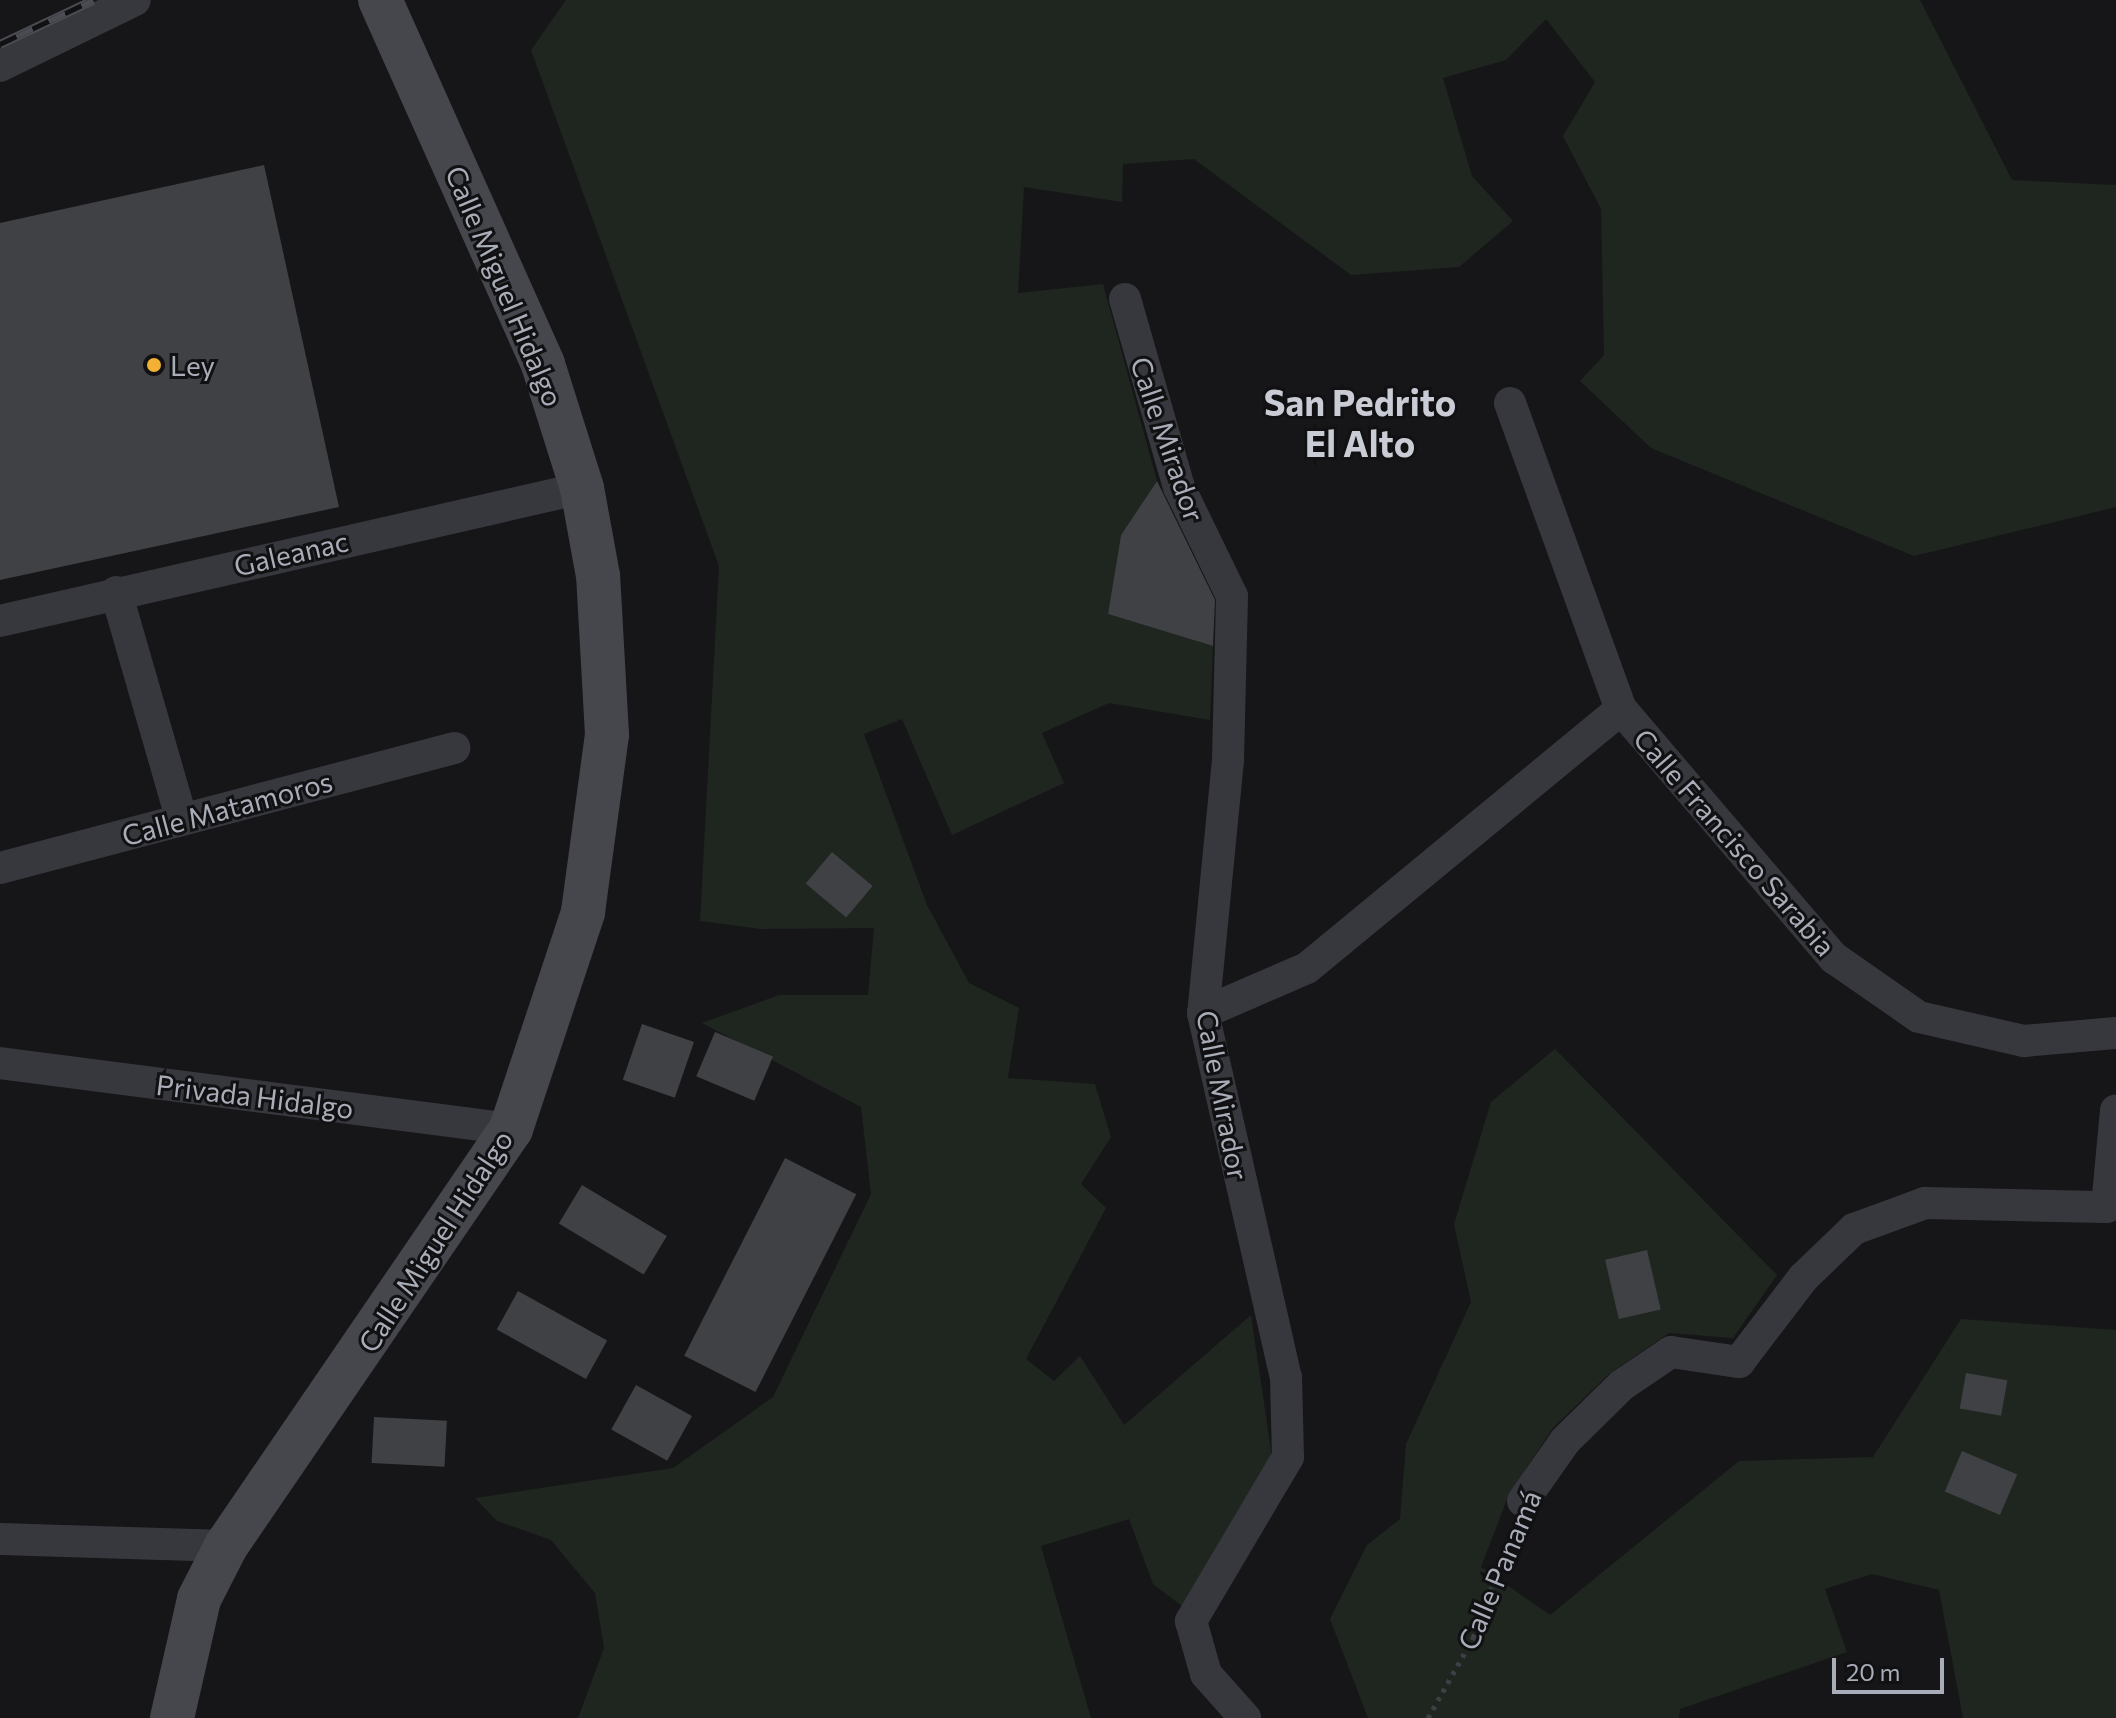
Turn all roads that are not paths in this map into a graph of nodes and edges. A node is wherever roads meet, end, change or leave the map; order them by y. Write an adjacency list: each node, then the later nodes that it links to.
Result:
1 (135, 0): 3 (street)
2 (380, 0): 6 (main road, Calle Miguel Hidalgo)
3 (0, 66)
4 (1125, 299): 13 (street, Calle Mirador)
5 (1510, 403): 9 (street)
6 (582, 488): 7 (street, Galeanac); 17 (main road, Calle Miguel Hidalgo)
7 (116, 592): 8 (street, Galeanac); 11 (street)
8 (0, 621)
9 (1621, 709): 13 (street, Calle Francisco Sarabia); 14 (street, Calle Francisco Sarabia)
10 (454, 748): 11 (street, Calle Matamoros)
11 (182, 820): 12 (street, Calle Matamoros)
12 (0, 868)
13 (1203, 1013): 22 (street, Calle Mirador)
14 (2116, 1033)
15 (0, 1063): 17 (street, Privada Hidalgo)
16 (2116, 1110): 18 (street, Calle Panamá)
17 (511, 1129): 20 (main road, Calle Miguel Hidalgo)
18 (1523, 1501)
19 (0, 1539): 20 (street)
20 (226, 1546): 21 (main road, Calle Miguel Hidalgo)
21 (172, 1718)
22 (1245, 1718)

